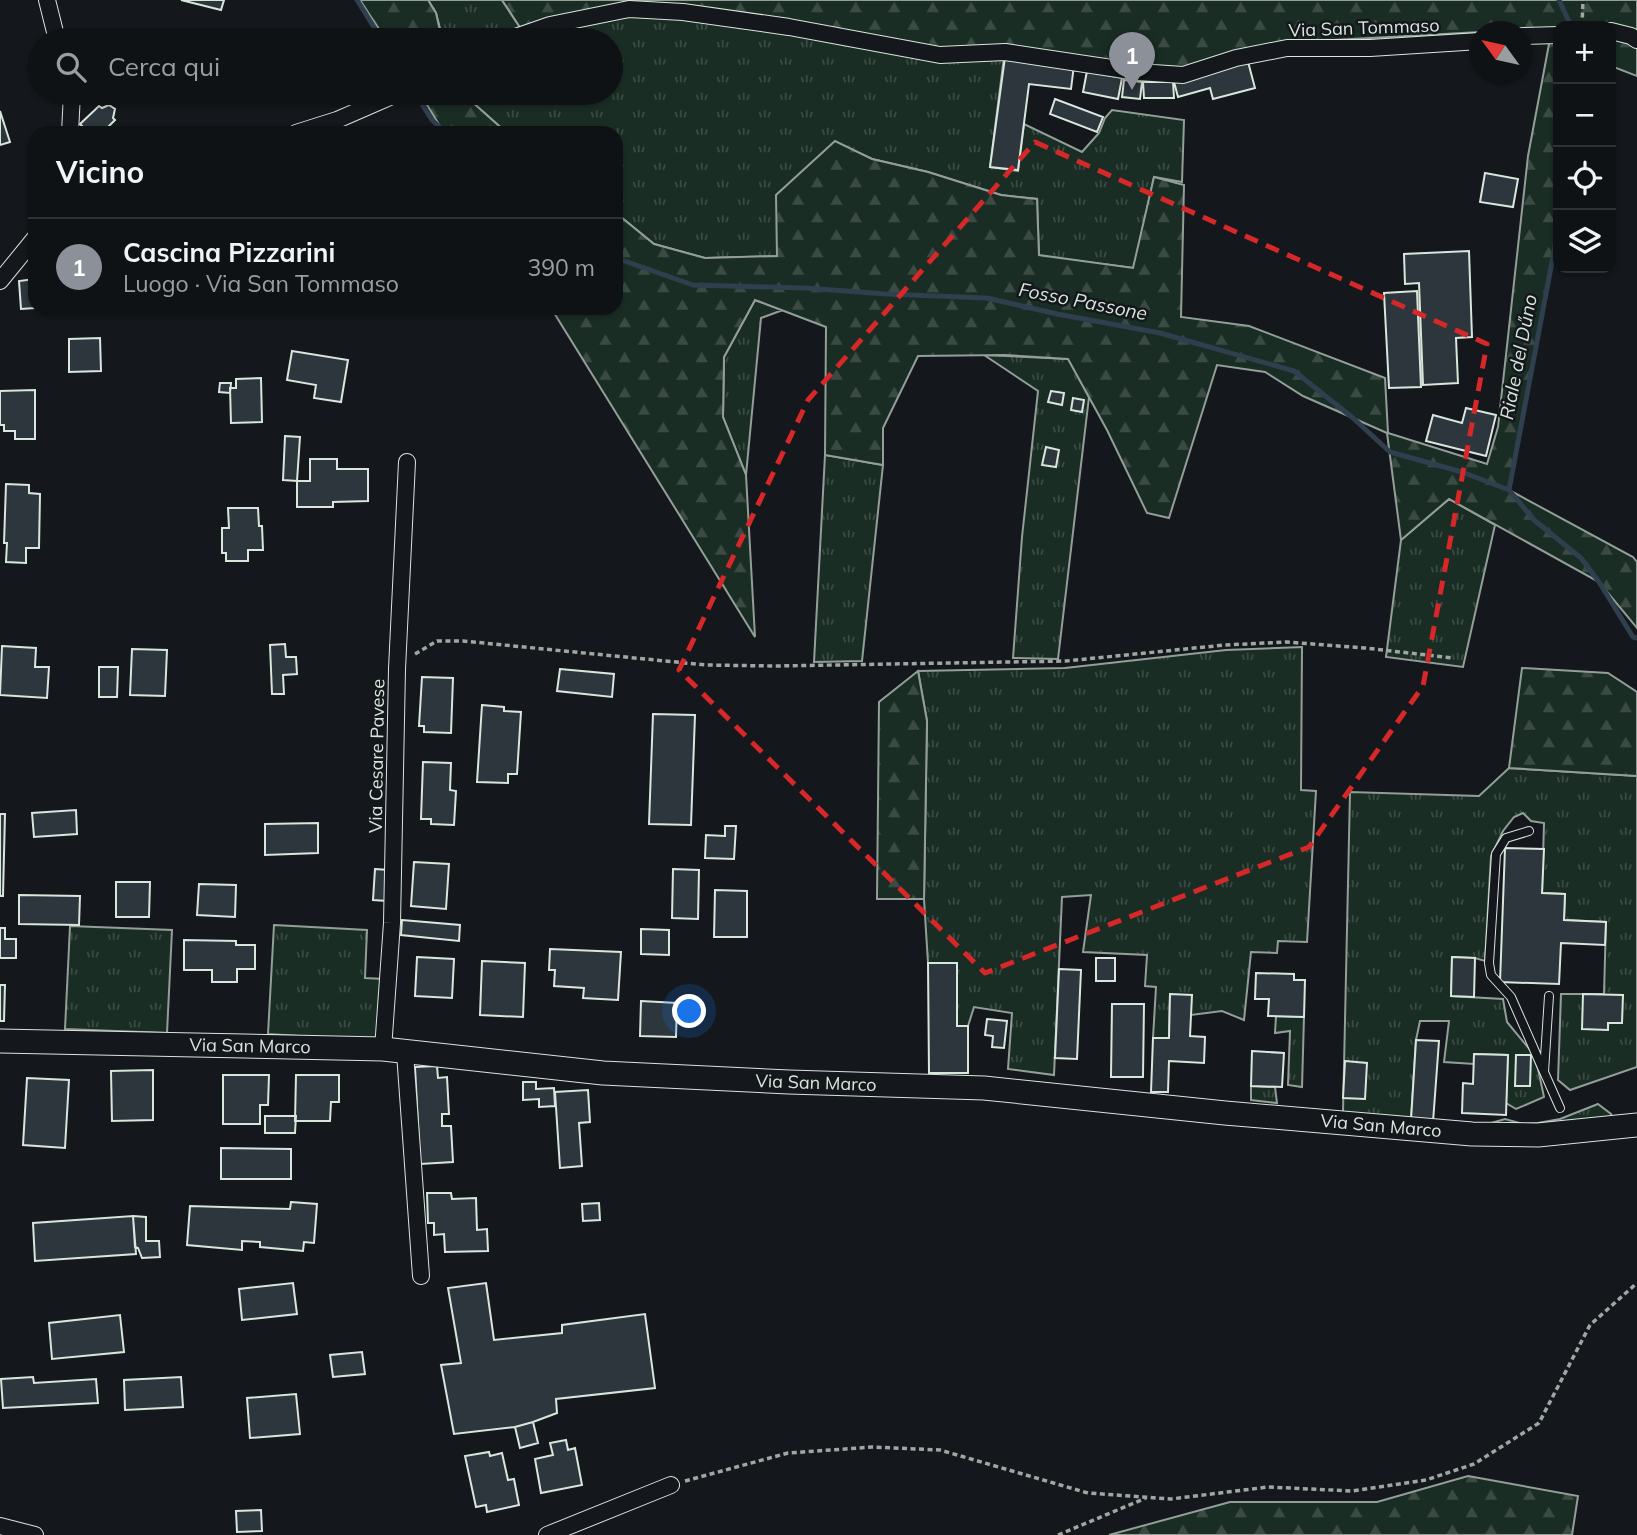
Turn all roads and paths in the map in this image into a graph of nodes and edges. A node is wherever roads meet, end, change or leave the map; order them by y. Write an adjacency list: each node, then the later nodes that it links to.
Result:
1 (47, 0): 4 (street)
2 (1583, 0): 3 (path)
3 (1582, 21)
4 (54, 28)
5 (542, 28): 10 (street, Via San Tommaso)
6 (1616, 32): 9 (street)
7 (1553, 35): 8 (street)
8 (1532, 36)
9 (1637, 40)
10 (1469, 42)
11 (71, 105): 13 (street)
12 (371, 105): 14 (street)
13 (70, 126)
14 (318, 126)
15 (28, 247): 16 (street)
16 (0, 281)
17 (407, 462): 19 (street, Via Cesare Pavese)
18 (1453, 658): 19 (path)
19 (397, 669): 23 (street, Via Cesare Pavese)
20 (1529, 831): 24 (lane)
21 (1549, 996): 24 (lane)
22 (0, 1041): 23 (street, Via San Marco)
23 (394, 1051): 26 (street, Via San Marco); 27 (street, Via Cesare Pavese)
24 (1544, 1072): 25 (lane)
25 (1560, 1108)
26 (1635, 1125)
27 (421, 1276)
28 (1637, 1283): 30 (path)
29 (671, 1485): 30 (path); 33 (street)
30 (1147, 1498): 34 (path)
31 (0, 1526): 32 (street)
32 (35, 1535)
33 (547, 1535)
34 (1058, 1535)

